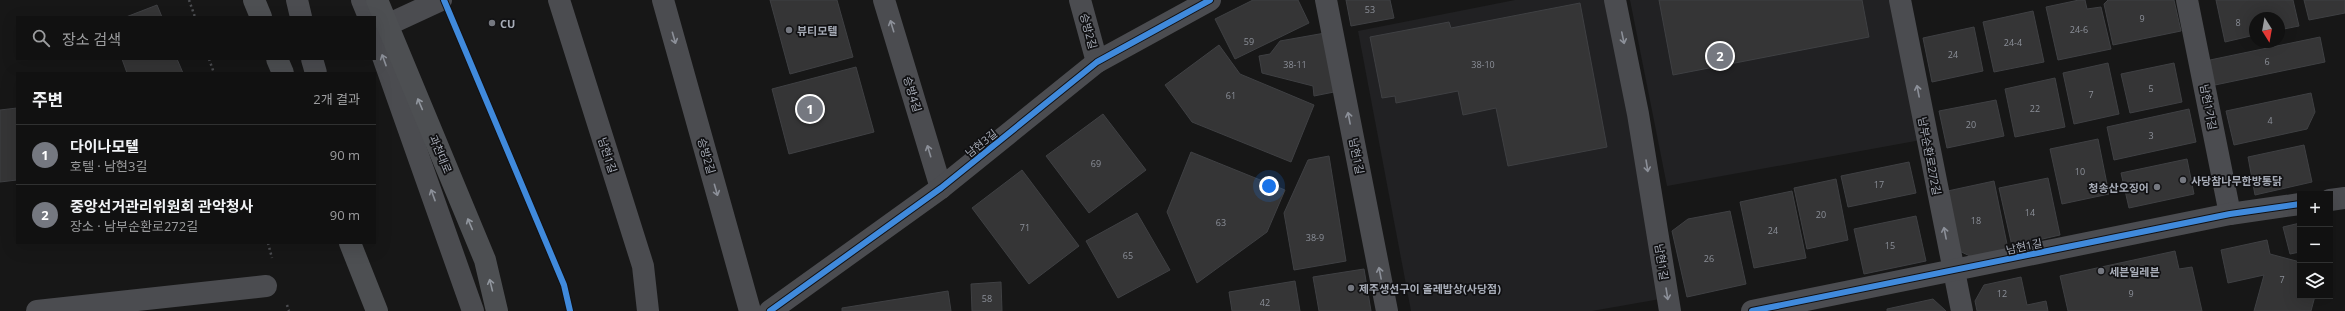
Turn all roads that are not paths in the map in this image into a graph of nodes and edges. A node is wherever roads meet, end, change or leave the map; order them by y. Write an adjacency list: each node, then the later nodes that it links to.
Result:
1 (254, 0): 15 (main road)
2 (297, 0): 16 (street)
3 (362, 0): 17 (street)
4 (377, 0): 18 (main road, 과천대로)
5 (441, 0): 18 (street)
6 (559, 0): 37 (street, 남현1길)
7 (663, 0): 38 (street, 승방2길, one-way to 38)
8 (884, 0): 24 (street, 승방4길, one-way to 8)
9 (1080, 0): 21 (street, 승방2길)
10 (1210, 0): 21 (street, 남현3길)
11 (1326, 0): 40 (street, 남현1길, one-way to 11)
12 (1615, 0): 41 (street, 남현1길, one-way to 41)
13 (1900, 0): 31 (street, 남부순환로272길, one-way to 13)
14 (2187, 0): 28 (street, 남현1가길)
15 (261, 16)
16 (301, 16)
17 (372, 16)
18 (377, 25): 35 (street, one-way to 18); 36 (main road, 과천대로, one-way to 18)
19 (278, 60): 22 (main road)
20 (312, 60): 23 (street)
21 (1097, 62): 24 (street, 남현3길)
22 (283, 72)
23 (316, 72)
24 (941, 188): 39 (street, 남현3길)
25 (2345, 198): 26 (street)
26 (2333, 200)
27 (2297, 204): 28 (street, 남현1길)
28 (2230, 214): 31 (street, 남현1길)
29 (350, 244): 34 (main road)
30 (360, 244): 34 (street)
31 (1952, 271): 42 (street, 남현1길); 43 (street, 남부순환로272길)
32 (266, 286): 33 (street)
33 (37, 311)
34 (378, 311)
35 (473, 311)
36 (497, 311)
37 (648, 311)
38 (750, 311)
39 (770, 311)
40 (1387, 311)
41 (1670, 311)
42 (1752, 311)
43 (1962, 311)

